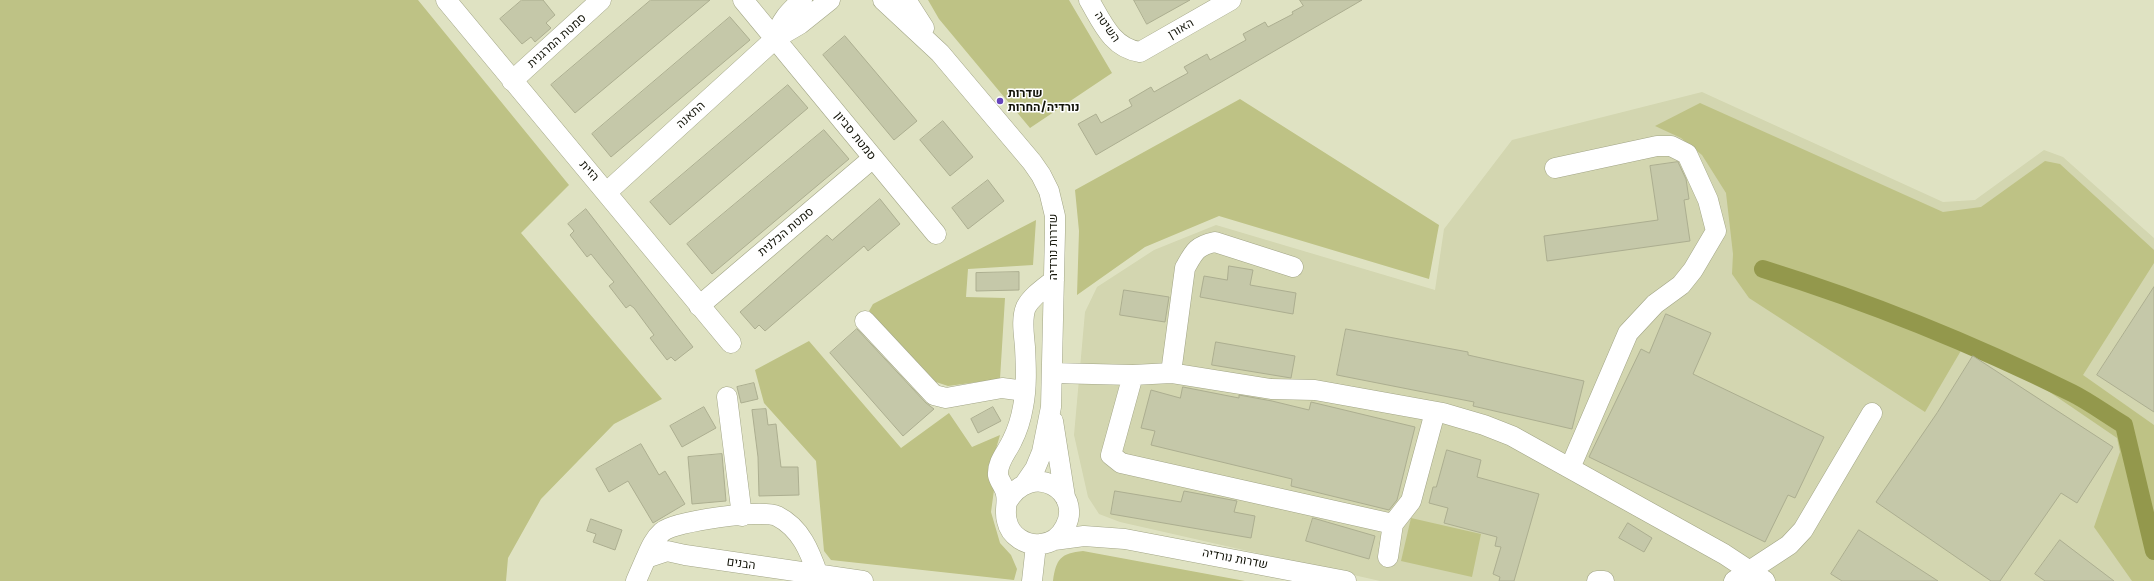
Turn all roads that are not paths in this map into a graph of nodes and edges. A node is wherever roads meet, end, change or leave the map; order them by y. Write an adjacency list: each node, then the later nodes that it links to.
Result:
1 (446, 0): 13 (street, הזית)
2 (602, 0): 13 (street, סמטת המרגנית)
3 (744, 0): 10 (street, סמטת סביון)
4 (802, 0): 10 (street, התאנה)
5 (830, 0): 10 (street, התאנה)
6 (883, 0): 12 (street, שדרות נורדיה)
7 (906, 0): 12 (street, שדרות נורדיה)
8 (1089, 0): 11 (street, השיטה)
9 (1230, 0): 11 (street, האורן)
10 (776, 38): 14 (street, סמטת סביון); 16 (street, התאנה)
11 (1129, 50)
12 (940, 53): 19 (street, שדרות נורדיה)
13 (512, 81): 16 (street, הזית)
14 (873, 158): 17 (street, סמטת סביון); 20 (street, סמטת הכלנית)
15 (1555, 168): 31 (street)
16 (607, 192): 20 (street, הזית)
17 (936, 234)
18 (1293, 267): 24 (street)
19 (1054, 280): 23 (street, שדרות נורדיה); 26 (street)
20 (699, 306): 22 (street, הזית)
21 (865, 321): 26 (street)
22 (731, 343)
23 (1052, 373): 25 (street); 28 (street, שדרות נורדיה)
24 (1171, 373): 25 (street); 29 (street)
25 (1133, 375): 36 (street)
26 (1025, 391): 33 (street)
27 (727, 397): 35 (street)
28 (1051, 408): 32 (street, שדרות נורדיה); 34 (street, שדרות נורדיה)
29 (1435, 412): 31 (street); 36 (street)
30 (1872, 413): 42 (street)
31 (1570, 468): 42 (street)
32 (1024, 484): 33 (street); 34 (street)
33 (1007, 502): 38 (street)
34 (1067, 502): 37 (street, שדרות נורדיה); 38 (street)
35 (742, 516): 40 (street); 41 (street)
36 (1393, 524): 39 (street)
37 (1125, 539): 38 (street, שדרות נורדיה); 47 (street, שדרות נורדיה)
38 (1045, 542): 46 (street)
39 (1388, 557)
40 (646, 558): 41 (street, הבנים); 44 (street)
41 (818, 575): 43 (street, הבנים)
42 (1749, 578)
43 (840, 580): 45 (street, הבנים)
44 (636, 581)
45 (863, 581)
46 (1032, 581)
47 (1346, 581)
48 (1597, 581): 49 (street)
49 (1604, 581)

